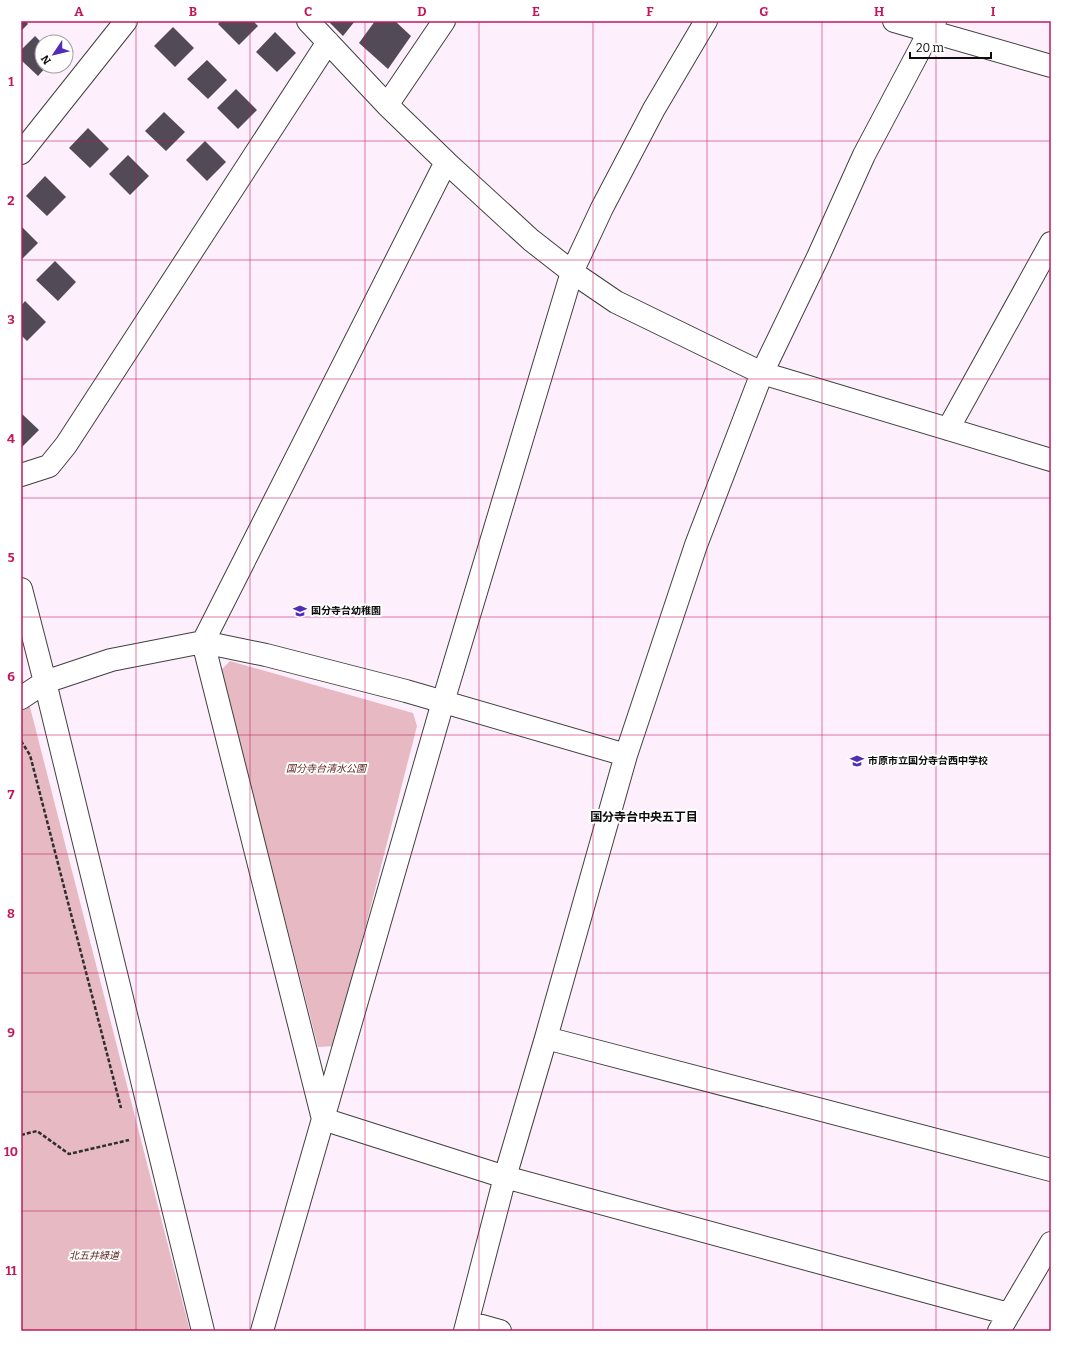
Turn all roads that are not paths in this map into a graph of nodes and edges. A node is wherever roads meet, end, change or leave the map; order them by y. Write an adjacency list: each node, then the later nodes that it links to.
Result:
1 (126, 21): 10 (street)
2 (308, 21): 7 (street)
3 (444, 21): 9 (street)
4 (706, 21): 13 (street)
5 (894, 21): 6 (street)
6 (933, 26): 8 (street); 14 (street)
7 (328, 42): 9 (street); 17 (street)
8 (1051, 66)
9 (388, 105): 11 (street)
10 (21, 153)
11 (446, 162): 13 (street); 19 (street)
12 (1051, 243): 15 (street)
13 (572, 272): 14 (street); 22 (street)
14 (762, 373): 15 (street); 23 (street)
15 (948, 429): 16 (street)
16 (1051, 460)
17 (21, 475)
18 (21, 589): 20 (street)
19 (204, 642): 20 (street); 22 (street); 25 (street)
20 (45, 682): 21 (street); 31 (street)
21 (21, 698)
22 (443, 702): 23 (street); 25 (street)
23 (626, 755): 24 (street)
24 (546, 1038): 26 (street); 27 (street)
25 (323, 1119): 27 (street); 32 (street)
26 (1051, 1170)
27 (505, 1177): 29 (street); 30 (street)
28 (1051, 1243): 29 (street)
29 (1004, 1323)
30 (467, 1326): 33 (street)
31 (203, 1331)
32 (262, 1331)
33 (500, 1331)

